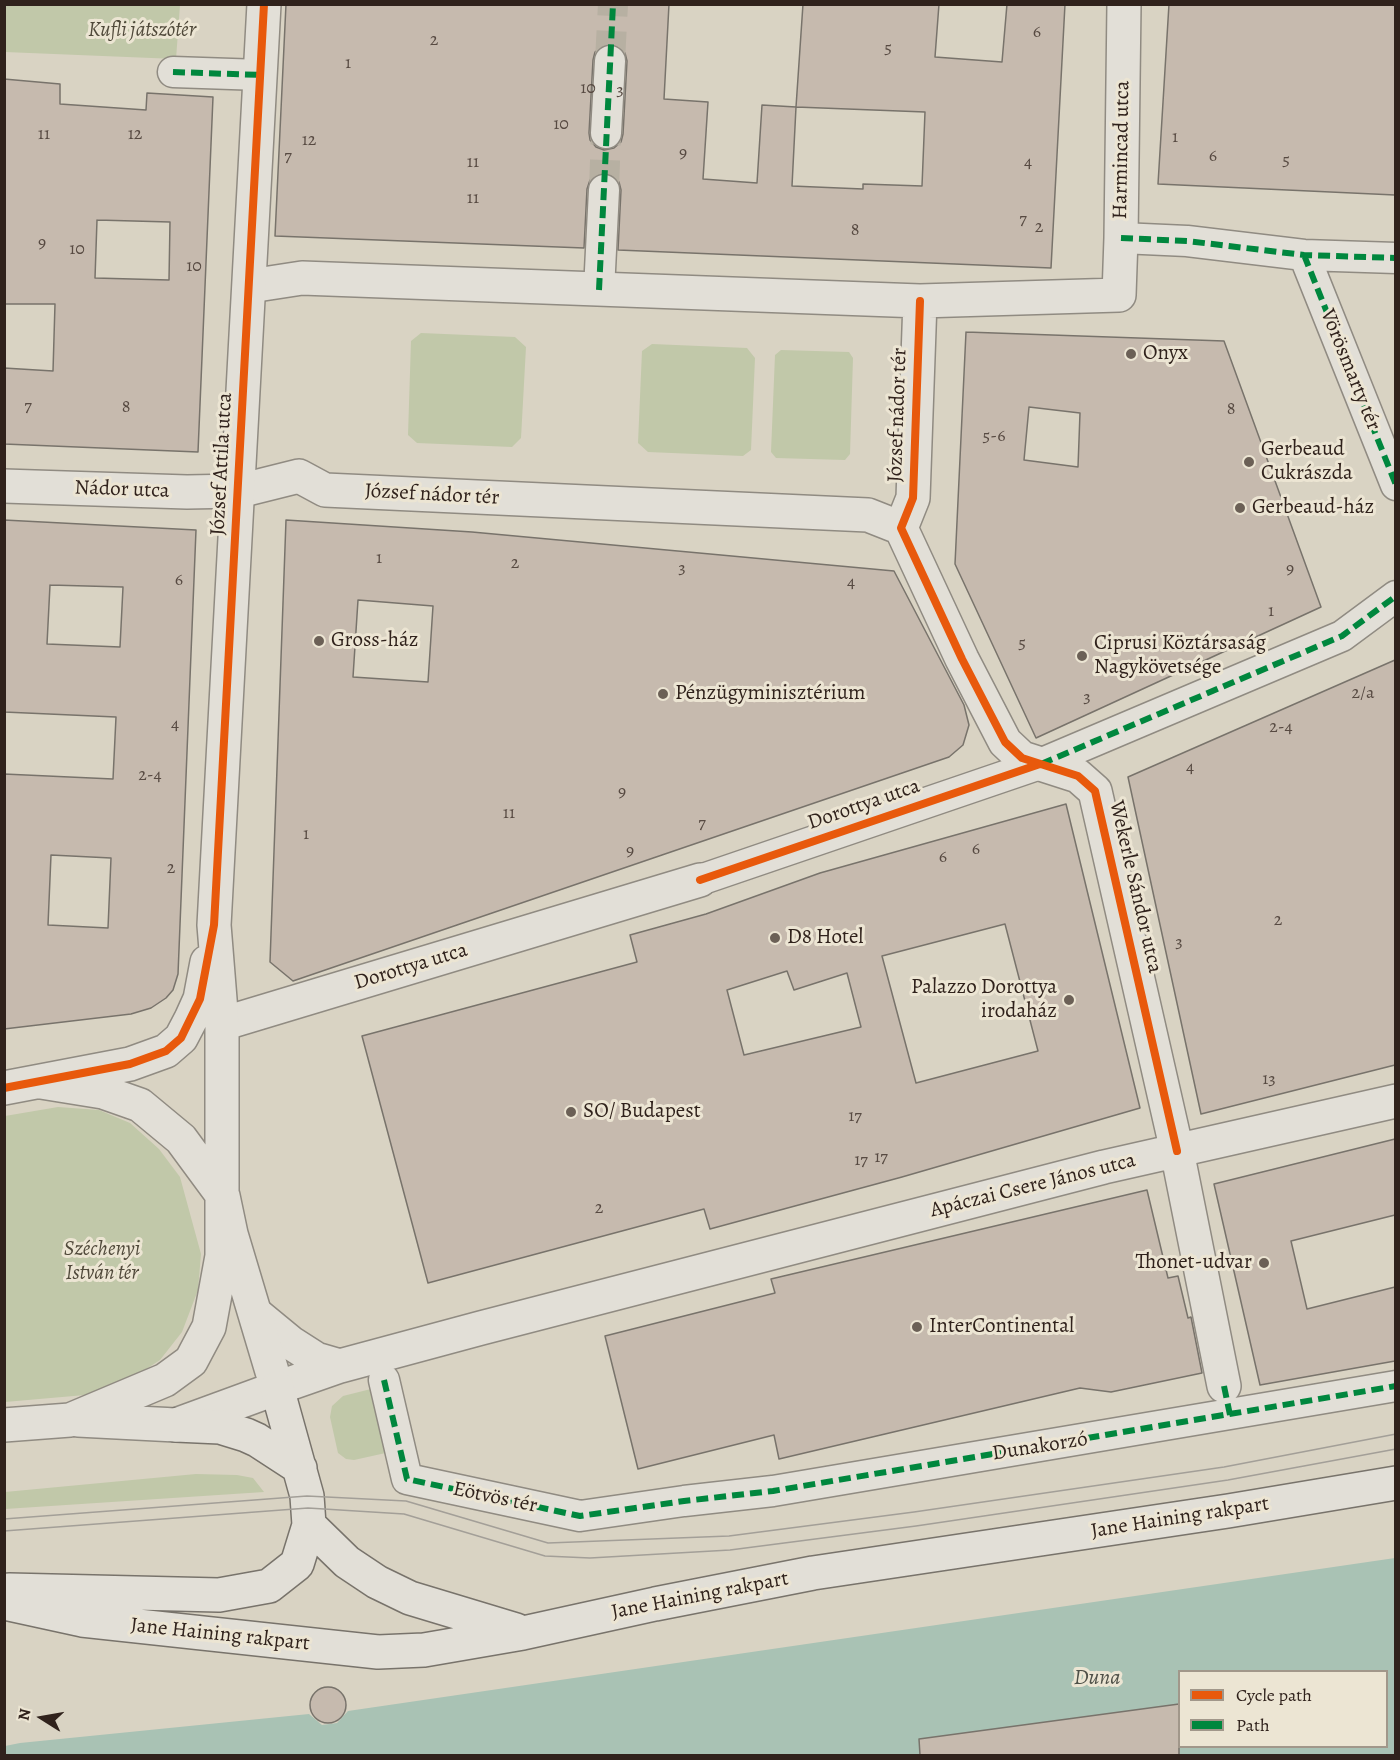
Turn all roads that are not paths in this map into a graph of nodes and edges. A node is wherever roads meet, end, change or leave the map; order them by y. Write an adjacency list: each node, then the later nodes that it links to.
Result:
1 (264, 4): 5 (street, József Attila utca)
2 (1124, 4): 8 (street, Harmincad utca)
3 (610, 61): 6 (street)
4 (173, 72): 5 (street)
5 (261, 75): 11 (street, József Attila utca)
6 (606, 133)
7 (604, 190): 12 (street)
8 (1121, 238): 9 (street); 13 (street, Harmincad utca)
9 (1304, 255): 10 (street); 14 (street, Vörösmarty tér)
10 (1395, 258)
11 (250, 285): 12 (street); 16 (street, József Attila utca)
12 (599, 290): 13 (street)
13 (920, 300): 17 (street, József nádor tér)
14 (1395, 485)
15 (4, 486): 16 (street, Nádor utca)
16 (239, 491): 17 (street, József nádor tér); 21 (street, József Attila utca)
17 (901, 528): 19 (street, Wekerle Sándor utca)
18 (1395, 596): 19 (street, Dorottya utca)
19 (1040, 764): 20 (street, Dorottya utca); 26 (street, Wekerle Sándor utca)
20 (700, 880): 22 (street, Dorottya utca)
21 (214, 925): 22 (street); 23 (street)
22 (222, 1024): 27 (street)
23 (41, 1082): 24 (street); 27 (street)
24 (4, 1088)
25 (1395, 1101): 26 (street, Apáczai Csere János utca)
26 (1177, 1151): 29 (street, Apáczai Csere János utca); 33 (street, Wekerle Sándor utca)
27 (223, 1196): 28 (street); 34 (street)
28 (257, 1315): 29 (street); 32 (street)
29 (340, 1366): 32 (street)
30 (384, 1380): 39 (street, Eötvös tér)
31 (1395, 1386): 33 (street, Dunakorzó)
32 (278, 1388): 36 (street); 37 (street)
33 (1227, 1401): 39 (street, Dunakorzó)
34 (70, 1420): 35 (street); 36 (street)
35 (4, 1425)
36 (176, 1425): 37 (street)
37 (300, 1468): 40 (street)
38 (1395, 1483): 43 (street, Jane Haining rakpart)
39 (684, 1501)
40 (309, 1525): 41 (street); 43 (street)
41 (4, 1590)
42 (4, 1603): 43 (street, Jane Haining rakpart)
43 (523, 1633)

